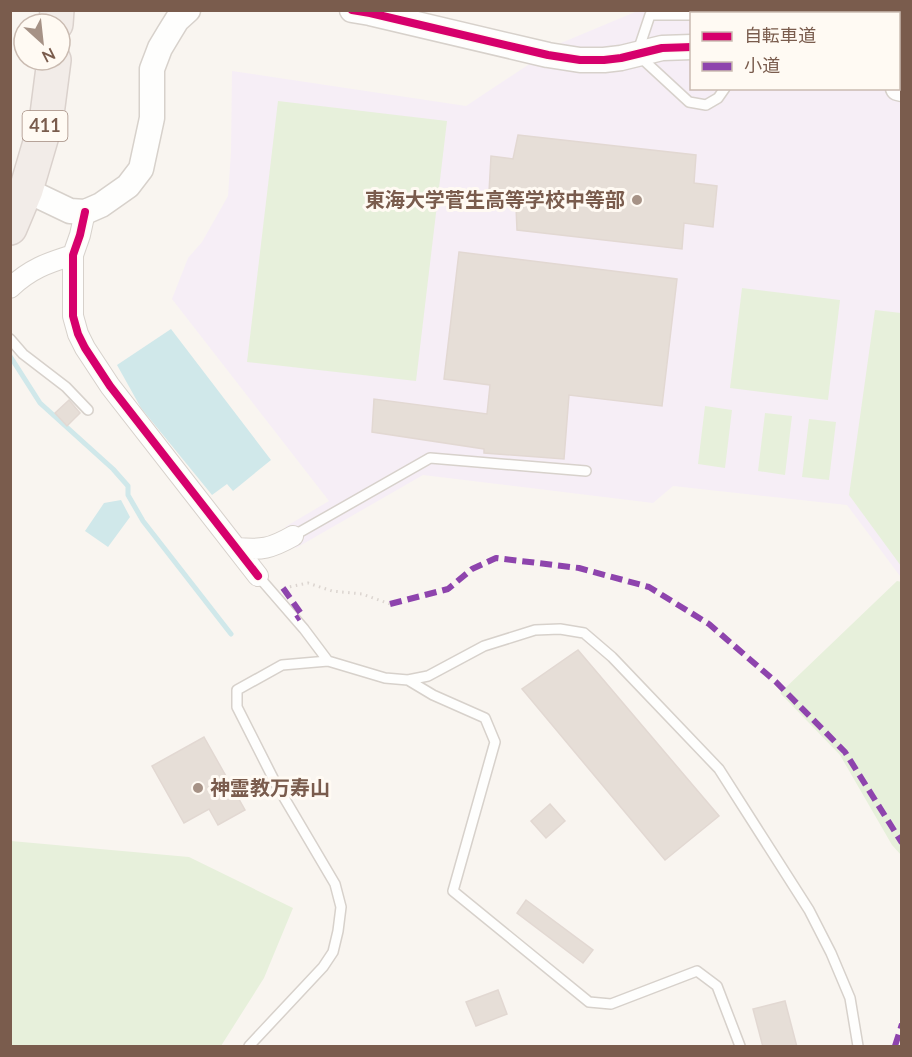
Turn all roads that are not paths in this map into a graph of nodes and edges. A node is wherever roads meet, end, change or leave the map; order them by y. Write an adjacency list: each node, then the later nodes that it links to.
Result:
1 (188, 10): 9 (street)
2 (364, 11): 5 (street)
3 (690, 15): 5 (lane)
4 (690, 47): 5 (street)
5 (637, 54): 7 (lane)
6 (52, 72): 8 (highway, 411)
7 (724, 90)
8 (26, 190): 9 (street); 10 (highway, 411)
9 (86, 212): 11 (street)
10 (10, 228)
11 (73, 255): 12 (street); 17 (street)
12 (10, 288)
13 (10, 339): 14 (lane)
14 (88, 410)
15 (586, 471): 16 (lane)
16 (293, 536): 17 (street)
17 (237, 548): 18 (street)
18 (258, 576): 19 (lane)
19 (328, 661): 20 (lane); 21 (lane)
20 (408, 680): 22 (lane); 23 (lane)
21 (249, 1047)
22 (740, 1047)
23 (858, 1047)

